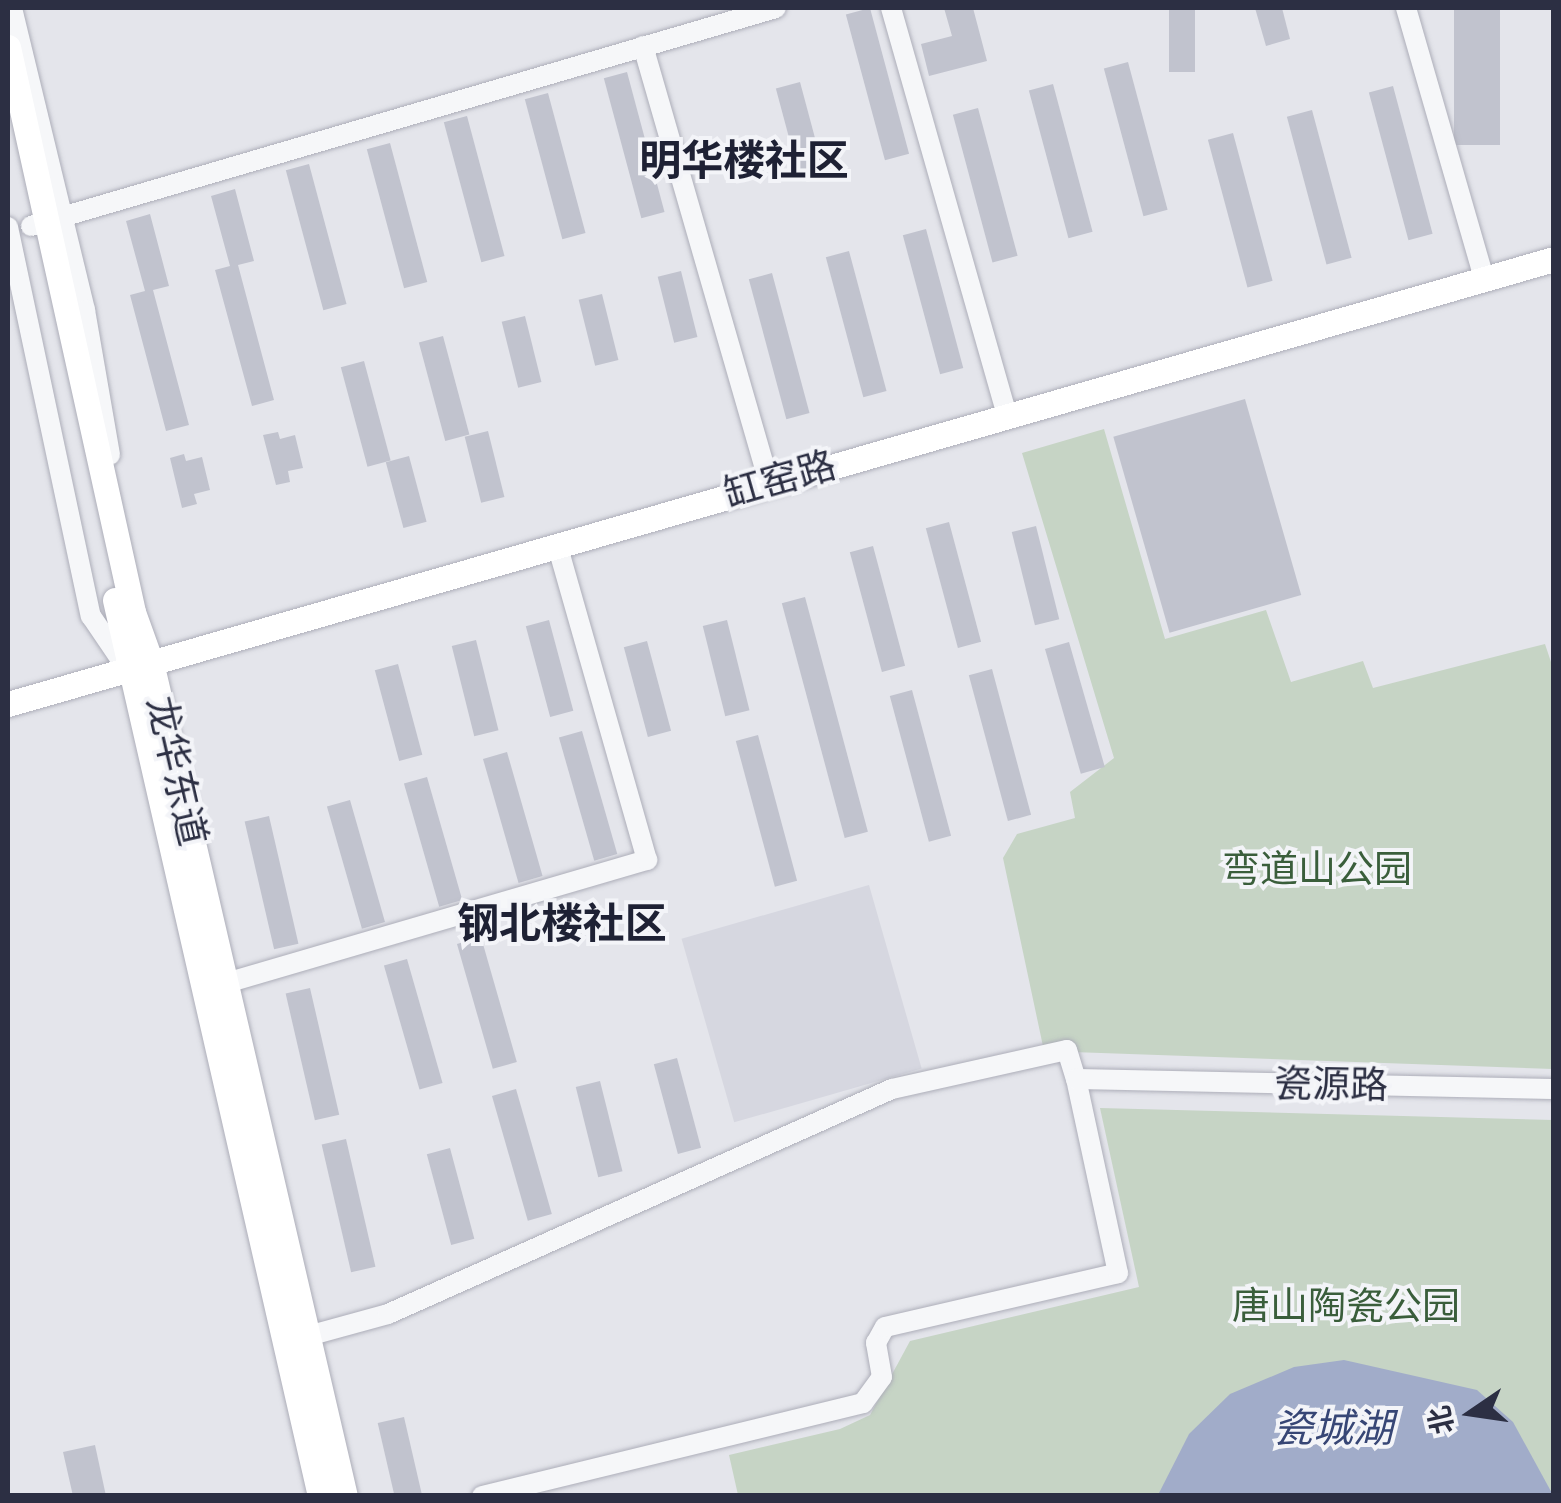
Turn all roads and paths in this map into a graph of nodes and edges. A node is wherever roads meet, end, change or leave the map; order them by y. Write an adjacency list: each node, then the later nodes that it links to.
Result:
1 (12, 8): 8 (street)
2 (776, 8): 5 (street)
3 (890, 8): 11 (street)
4 (1406, 8): 10 (street)
5 (643, 46): 8 (street); 12 (street)
6 (8, 47): 8 (main road, 龙华东道)
7 (8, 122): 8 (main road, 龙华东道)
8 (36, 224): 14 (main road, 龙华东道); 14 (street)
9 (1554, 259): 10 (main road, 缸窑路)
10 (1484, 279): 11 (main road, 缸窑路)
11 (1007, 415): 12 (main road, 缸窑路)
12 (770, 483): 13 (main road, 缸窑路)
13 (557, 544): 14 (main road, 缸窑路); 16 (street)
14 (139, 666): 15 (main road, 缸窑路); 16 (main road, 龙华东道); 20 (main road, 龙华东道)
15 (8, 704)
16 (226, 983): 19 (main road, 龙华东道)
17 (1076, 1079): 18 (street, 瓷源路); 19 (street); 22 (street)
18 (1554, 1088)
19 (308, 1336): 21 (main road, 龙华东道)
20 (320, 1496)
21 (345, 1496)
22 (482, 1496)

